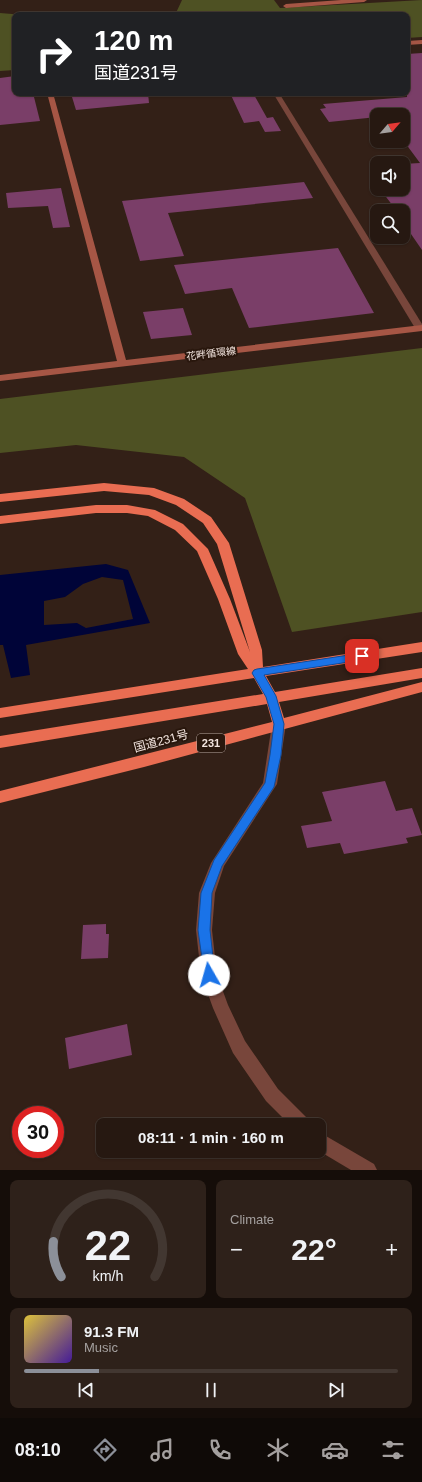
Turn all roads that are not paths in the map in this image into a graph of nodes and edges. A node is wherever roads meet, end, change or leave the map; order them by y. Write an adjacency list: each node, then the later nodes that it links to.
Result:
1 (364, 0): 2 (street)
2 (286, 6)
3 (422, 42): 4 (street)
4 (410, 43)
5 (51, 96): 8 (street)
6 (278, 96): 7 (street)
7 (421, 328): 8 (street, 花畔循環線)
8 (122, 364): 9 (street, 花畔循環線)
9 (0, 378)
10 (0, 498): 13 (highway)
11 (0, 520): 13 (highway)
12 (422, 647): 13 (highway)
13 (257, 673): 16 (highway); 17 (highway)
14 (422, 673): 16 (highway, 国道231号)
15 (422, 687): 18 (highway, 国道231号 / 231)
16 (271, 696): 18 (highway); 19 (highway, 国道231号)
17 (0, 713)
18 (279, 724): 20 (highway, 国道231号 / 231); 21 (street)
19 (0, 742)
20 (0, 796)
21 (295, 1118)
22 (326, 1146): 23 (street)
23 (368, 1170)

